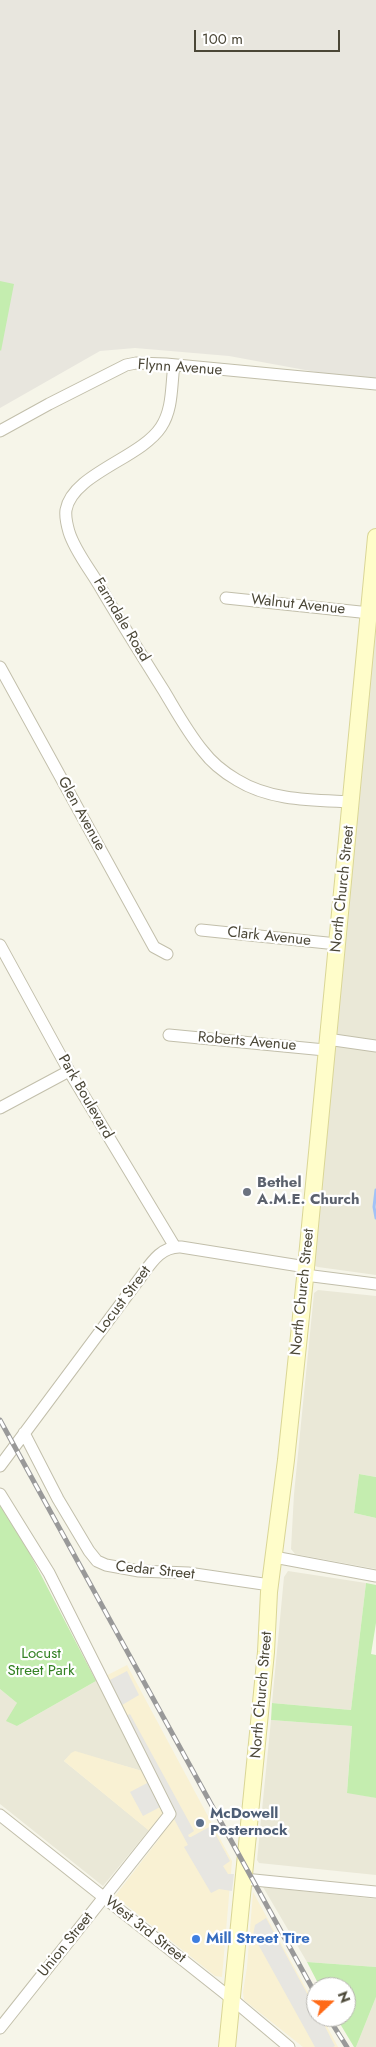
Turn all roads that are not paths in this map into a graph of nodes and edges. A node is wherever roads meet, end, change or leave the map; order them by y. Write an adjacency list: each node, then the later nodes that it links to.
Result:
1 (174, 365): 2 (street, Flynn Avenue); 3 (street, Flynn Avenue); 9 (street, Farmdale Road)
2 (376, 384)
3 (0, 431)
4 (376, 537): 6 (main road, North Church Street)
5 (226, 598): 6 (street, Walnut Avenue)
6 (370, 613): 7 (main road, North Church Street)
7 (370, 659): 9 (main road, North Church Street)
8 (0, 667): 13 (street, Glen Avenue)
9 (351, 802): 11 (main road, North Church Street)
10 (201, 930): 11 (street, Clark Avenue)
11 (337, 944): 15 (main road, North Church Street)
12 (0, 945): 17 (street, Park Boulevard)
13 (167, 954)
14 (168, 1035): 15 (street, Roberts Avenue)
15 (326, 1044): 16 (street, Roberts Avenue); 20 (main road, North Church Street)
16 (376, 1046)
17 (70, 1071): 18 (street); 19 (street, Park Boulevard)
18 (0, 1108)
19 (175, 1247): 20 (street); 22 (street, Locust Street)
20 (305, 1271): 21 (street); 25 (main road, North Church Street)
21 (376, 1284)
22 (24, 1433): 23 (street, Locust Street); 27 (street, Cedar Street)
23 (0, 1466)
24 (0, 1494): 31 (street, Union Street)
25 (274, 1557): 26 (street); 27 (main road, North Church Street)
26 (376, 1576)
27 (270, 1585): 29 (main road, North Church Street)
28 (0, 1815): 31 (street, West 3rd Street)
29 (244, 1879): 30 (street); 32 (main road, North Church Street)
30 (376, 1892)
31 (104, 1898): 32 (street, West 3rd Street); 33 (street, Union Street)
32 (232, 1999): 34 (main road, North Church Street); 35 (street, West 3rd Street)
33 (0, 2028)
34 (227, 2047)
35 (289, 2047)

